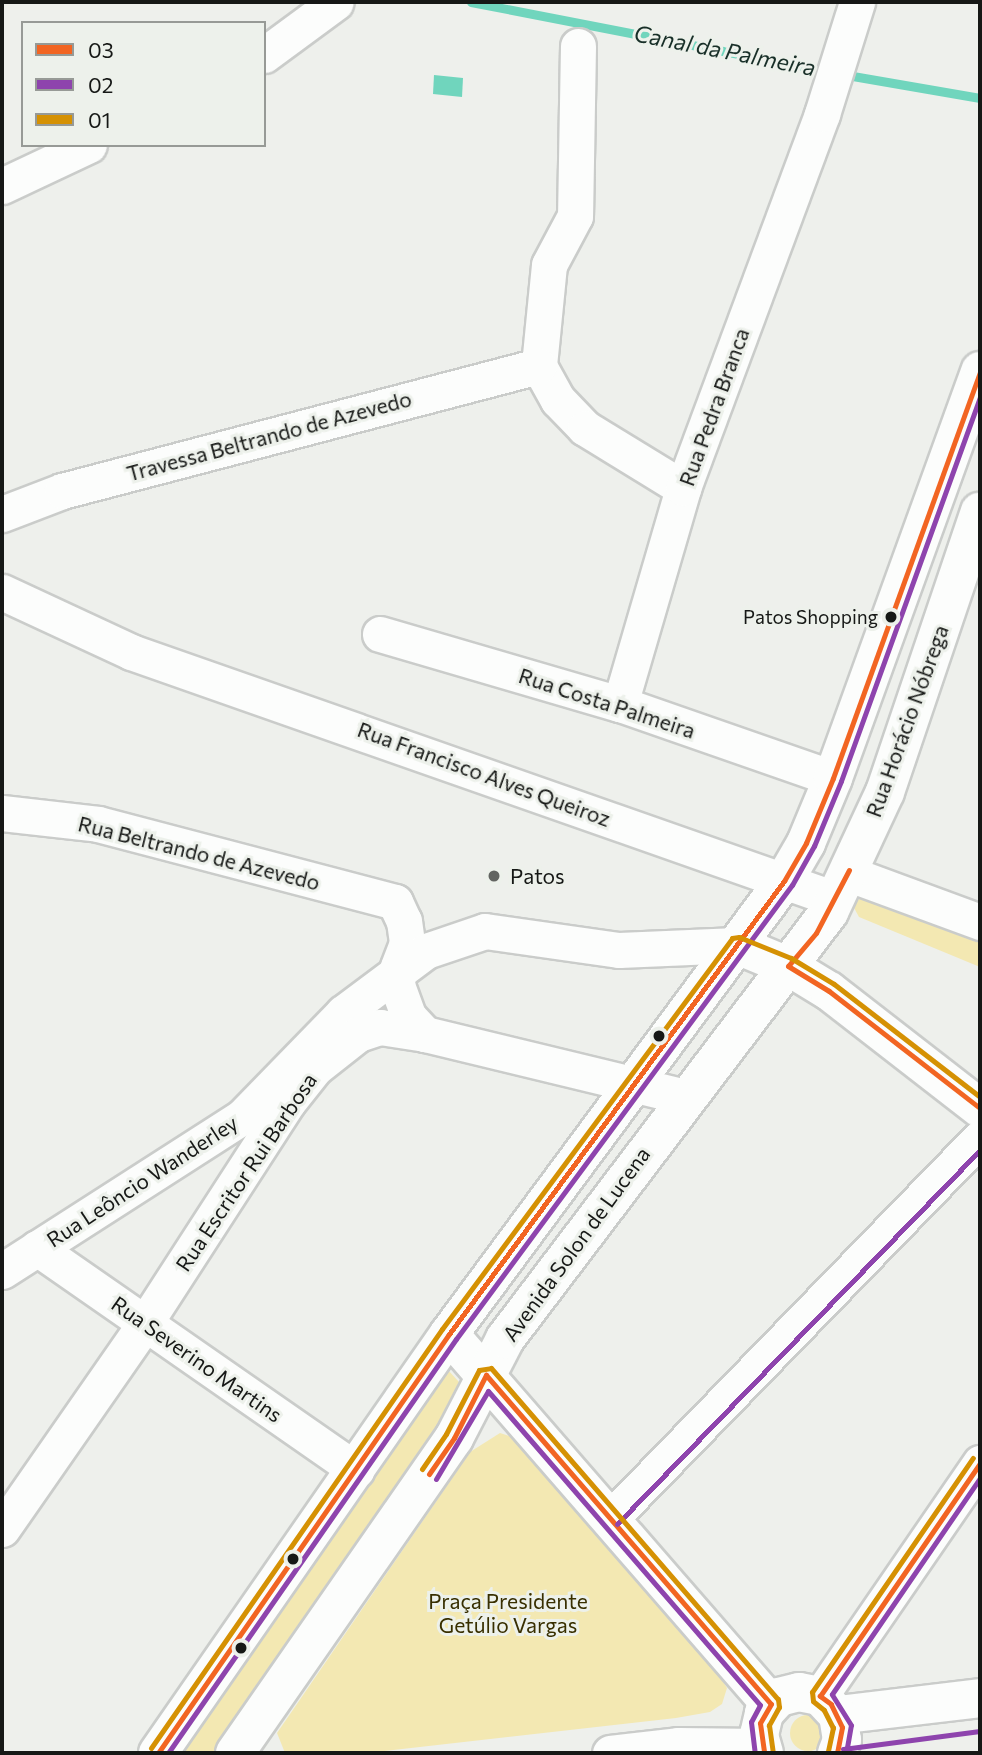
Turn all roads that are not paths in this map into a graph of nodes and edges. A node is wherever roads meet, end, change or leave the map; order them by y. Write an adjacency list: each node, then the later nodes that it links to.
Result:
1 (857, 2): 9 (street, Rua Pedra Branca)
2 (334, 4): 4 (street)
3 (578, 46): 7 (street)
4 (266, 54)
5 (85, 147): 6 (street)
6 (2, 187)
7 (539, 366): 9 (street); 11 (street, Travessa Beltrando de Azevedo)
8 (980, 371): 15 (main road)
9 (683, 488): 14 (street, Rua Pedra Branca)
10 (980, 512): 18 (main road, Rua Horácio Nóbrega)
11 (2, 514)
12 (2, 592): 17 (street, Rua Francisco Alves Queiroz)
13 (380, 634): 14 (street, Rua Costa Palmeira)
14 (620, 704): 15 (street, Rua Costa Palmeira)
15 (833, 778): 17 (main road)
16 (2, 813): 22 (street, Rua Beltrando de Azevedo)
17 (784, 881): 18 (street, Rua Francisco Alves Queiroz); 20 (main road)
18 (835, 899): 19 (street, Rua Francisco Alves Queiroz); 21 (main road, Avenida Solon de Lucena)
19 (980, 922)
20 (737, 945): 21 (main road, Rua Leôncio Wanderley); 22 (street, Rua Leôncio Wanderley); 24 (main road)
21 (788, 966): 25 (main road, Avenida Solon de Lucena); 26 (main road, Rua Leôncio Wanderley)
22 (398, 967): 23 (street); 28 (street, Rua Leôncio Wanderley)
23 (425, 1034): 24 (street, Rua Escritor Rui Barbosa); 30 (street, Rua Escritor Rui Barbosa)
24 (632, 1087): 25 (street, Rua Escritor Rui Barbosa); 31 (main road)
25 (685, 1097): 32 (main road, Avenida Solon de Lucena)
26 (980, 1108)
27 (980, 1138): 35 (street)
28 (37, 1248): 29 (street, Rua Leôncio Wanderley); 30 (street, Rua Severino Martins)
29 (2, 1271)
30 (145, 1324): 34 (street, Rua Severino Martins); 36 (street, Rua Escritor Rui Barbosa)
31 (449, 1334): 32 (main road); 34 (main road)
32 (486, 1376): 35 (main road); 43 (main road, Avenida Solon de Lucena)
33 (980, 1462): 40 (street)
34 (356, 1470): 42 (main road)
35 (611, 1518): 38 (main road)
36 (2, 1529)
37 (980, 1698): 40 (main road)
38 (771, 1704): 40 (main road); 41 (main road)
39 (980, 1722): 40 (main road)
40 (834, 1726)
41 (762, 1749): 44 (street)
42 (158, 1753)
43 (235, 1753)
44 (610, 1753)

